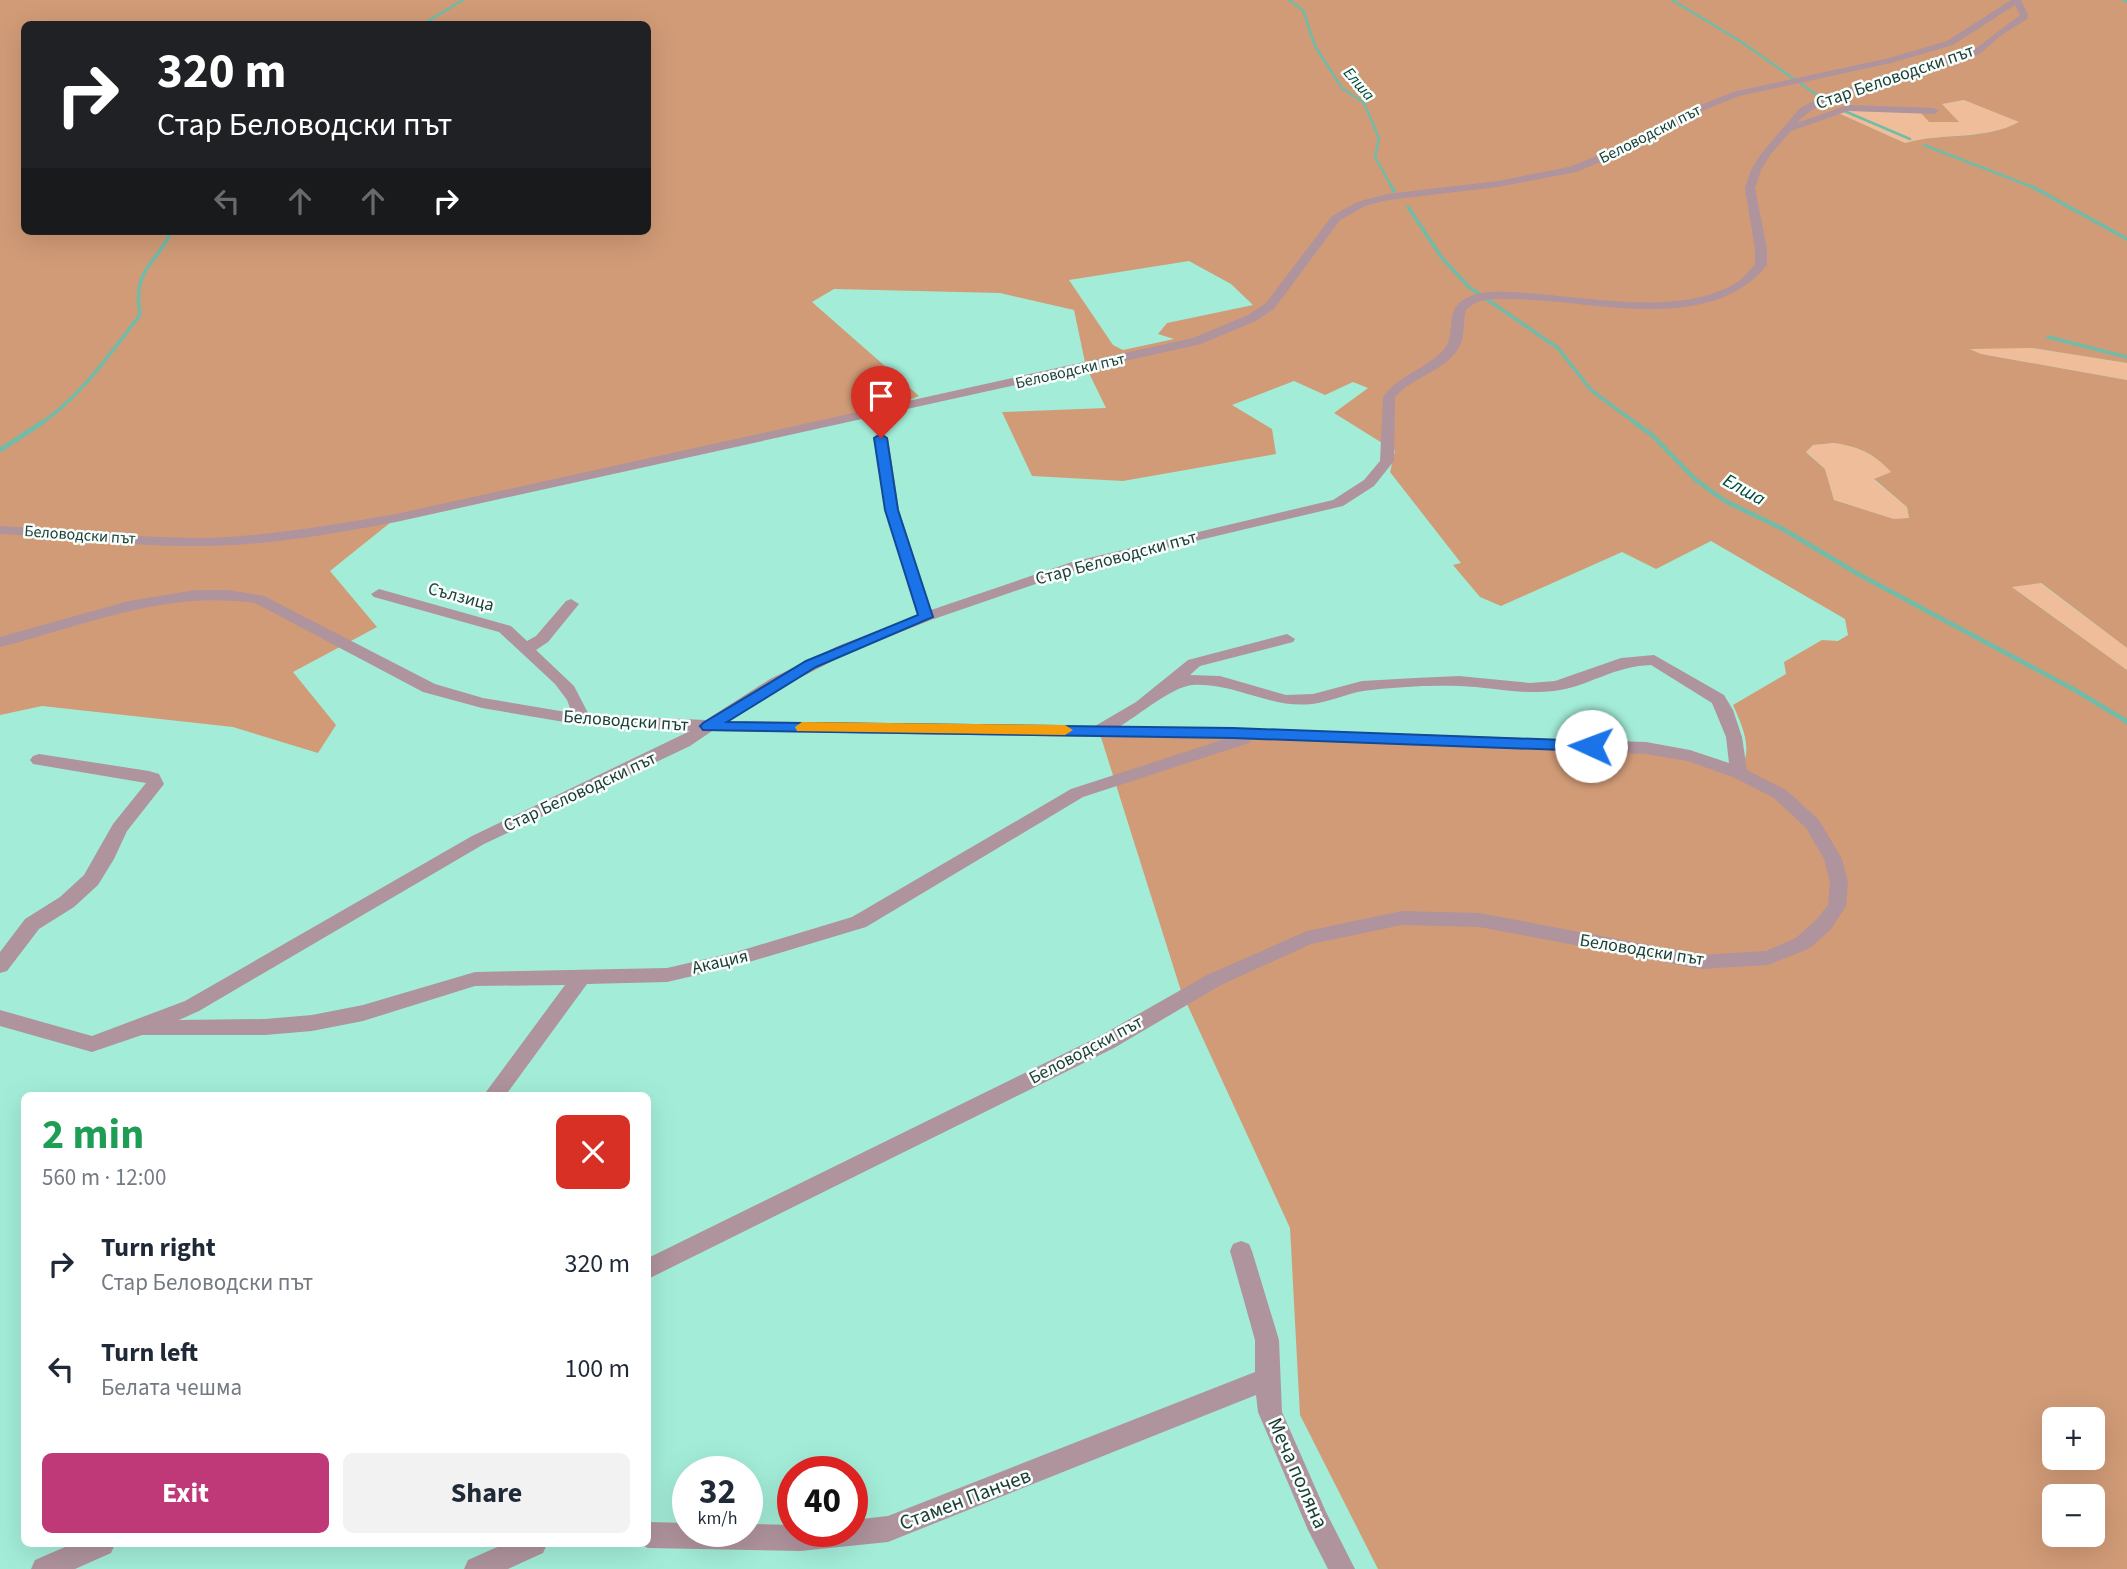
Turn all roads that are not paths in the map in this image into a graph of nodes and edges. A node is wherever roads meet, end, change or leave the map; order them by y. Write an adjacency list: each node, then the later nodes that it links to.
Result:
1 (2017, 0): 3 (street, Стар Беловодски път); 5 (street, Беловодски път)
2 (1934, 111): 3 (street)
3 (1789, 128): 8 (street, Стар Беловодски път)
4 (881, 438): 8 (street)
5 (0, 530)
6 (379, 594): 11 (street, Сълзица)
7 (571, 604): 11 (street)
8 (926, 617): 14 (street, Стар Беловодски път)
9 (1287, 639): 12 (street)
10 (0, 642): 13 (street, Беловодски път)
11 (526, 649): 13 (street, Сълзица)
12 (1170, 684): 15 (street); 18 (street)
13 (582, 720): 14 (street, Беловодски път)
14 (708, 726): 15 (street, Беловодски път); 22 (street, Стар Беловодски път)
15 (1099, 731): 16 (street, Беловодски път)
16 (1260, 734): 18 (street, Беловодски път); 20 (street, Акация)
17 (38, 760): 19 (street)
18 (1739, 773): 25 (street, Беловодски път)
19 (0, 966)
20 (581, 978): 22 (street, Акация); 23 (street)
21 (0, 1018): 22 (street, Стар Беловодски път)
22 (138, 1028)
23 (496, 1092)
24 (1241, 1251): 26 (street, Меча поляна)
25 (651, 1268)
26 (1267, 1379): 27 (street, Стамен Панчев); 32 (street, Меча поляна)
27 (651, 1535)
28 (95, 1547): 30 (street)
29 (527, 1547): 31 (street)
30 (44, 1569)
31 (477, 1569)
32 (1342, 1569)

